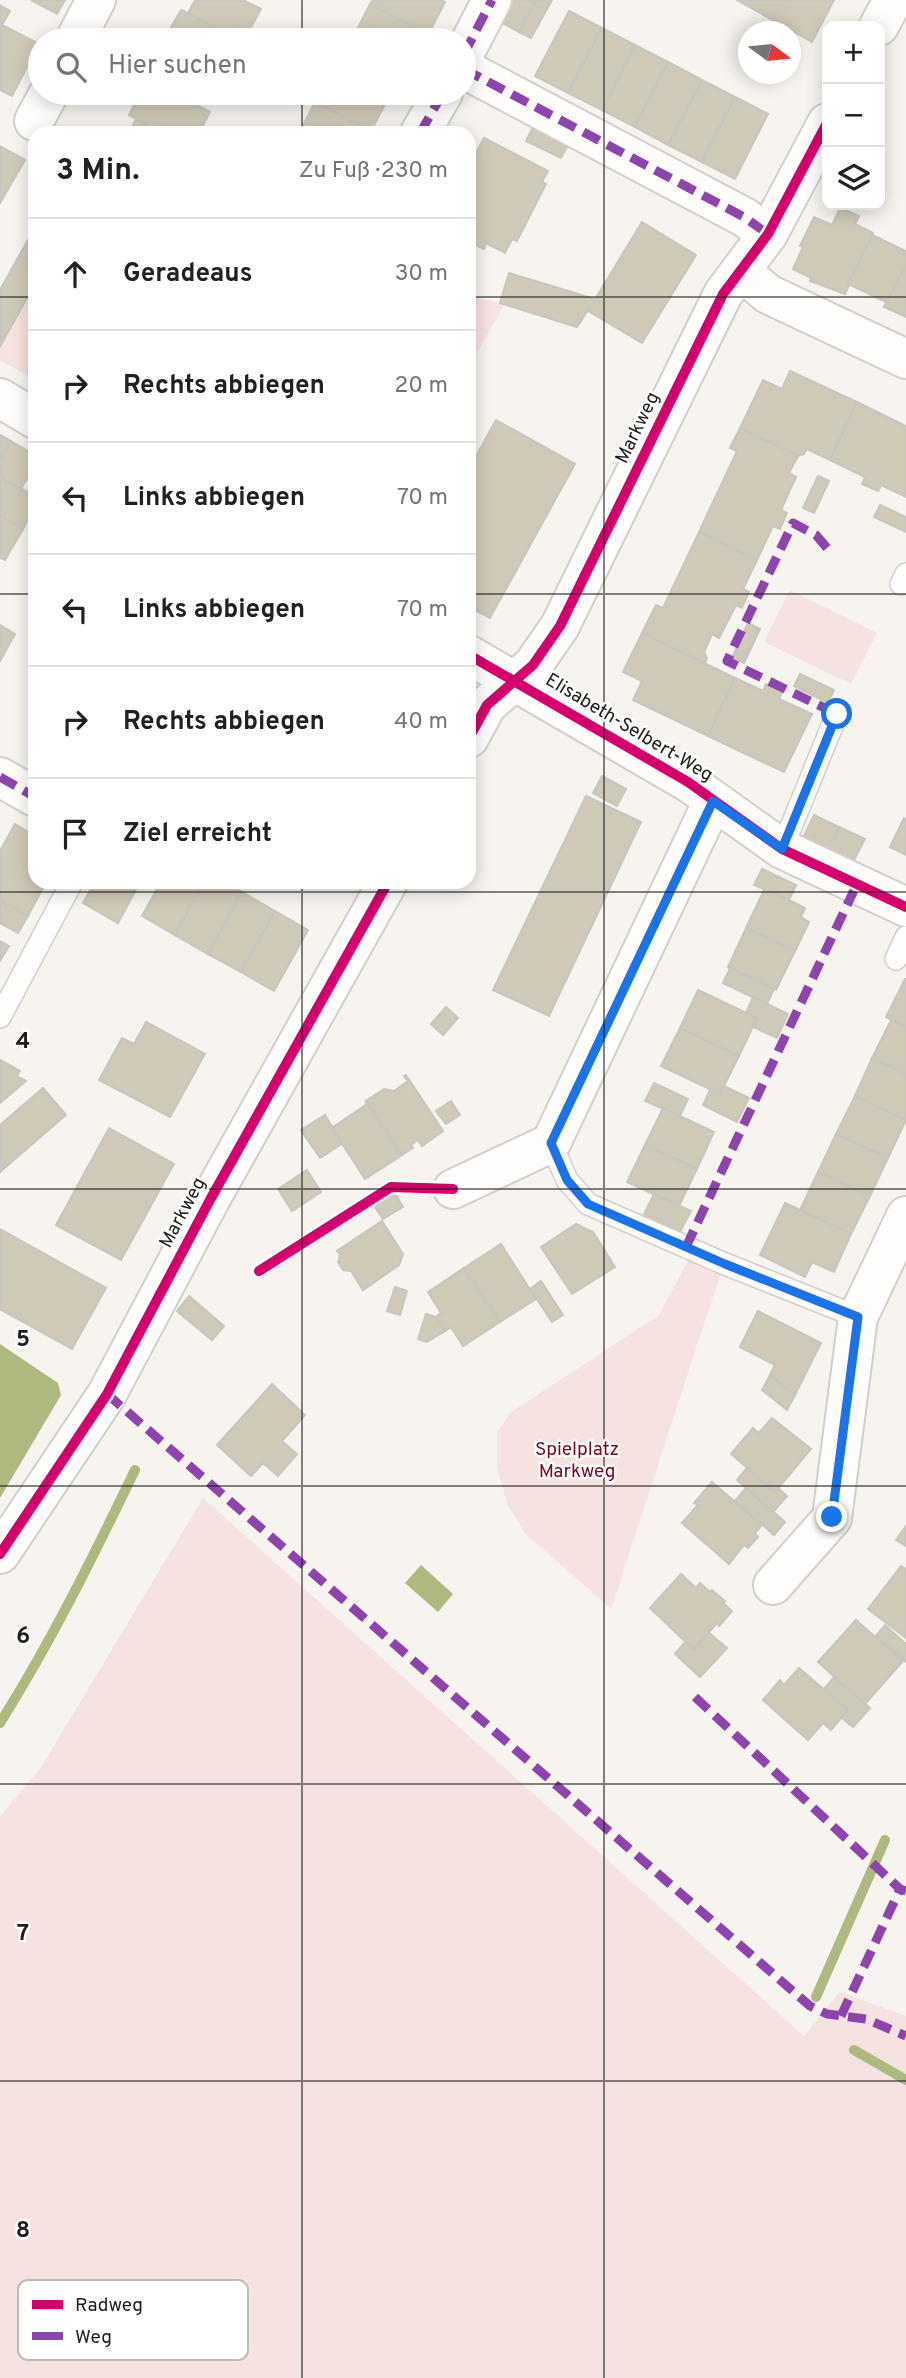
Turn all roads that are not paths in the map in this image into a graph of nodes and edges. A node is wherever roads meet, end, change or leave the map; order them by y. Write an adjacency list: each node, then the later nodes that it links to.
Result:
1 (96, 0): 5 (street)
2 (492, 0): 6 (street)
3 (893, 0): 4 (street)
4 (882, 21)
5 (81, 28)
6 (476, 31)
7 (476, 75): 11 (street)
8 (436, 105): 9 (street)
9 (424, 126)
10 (822, 132): 11 (street, Markweg)
11 (768, 234): 12 (street, Markweg)
12 (741, 271): 13 (street); 17 (street, Markweg)
13 (906, 359)
14 (0, 398): 15 (street)
15 (28, 415)
16 (476, 659): 17 (street, Elisabeth-Selbert-Weg)
17 (516, 681): 19 (street, Markweg); 22 (street, Elisabeth-Selbert-Weg)
18 (837, 714): 23 (lane)
19 (476, 725)
20 (0, 777): 21 (street)
21 (28, 793)
22 (713, 801): 23 (street, Elisabeth-Selbert-Weg); 30 (street, Elisabeth-Selbert-Weg)
23 (782, 849): 26 (street, Elisabeth-Selbert-Weg)
24 (68, 889): 29 (lane)
25 (384, 889): 34 (street, Markweg)
26 (906, 907)
27 (906, 937): 28 (lane)
28 (896, 959)
29 (0, 1017)
30 (551, 1143): 31 (street); 33 (lane)
31 (453, 1189)
32 (906, 1216): 33 (street)
33 (858, 1317): 35 (street)
34 (0, 1554)
35 (773, 1585)

